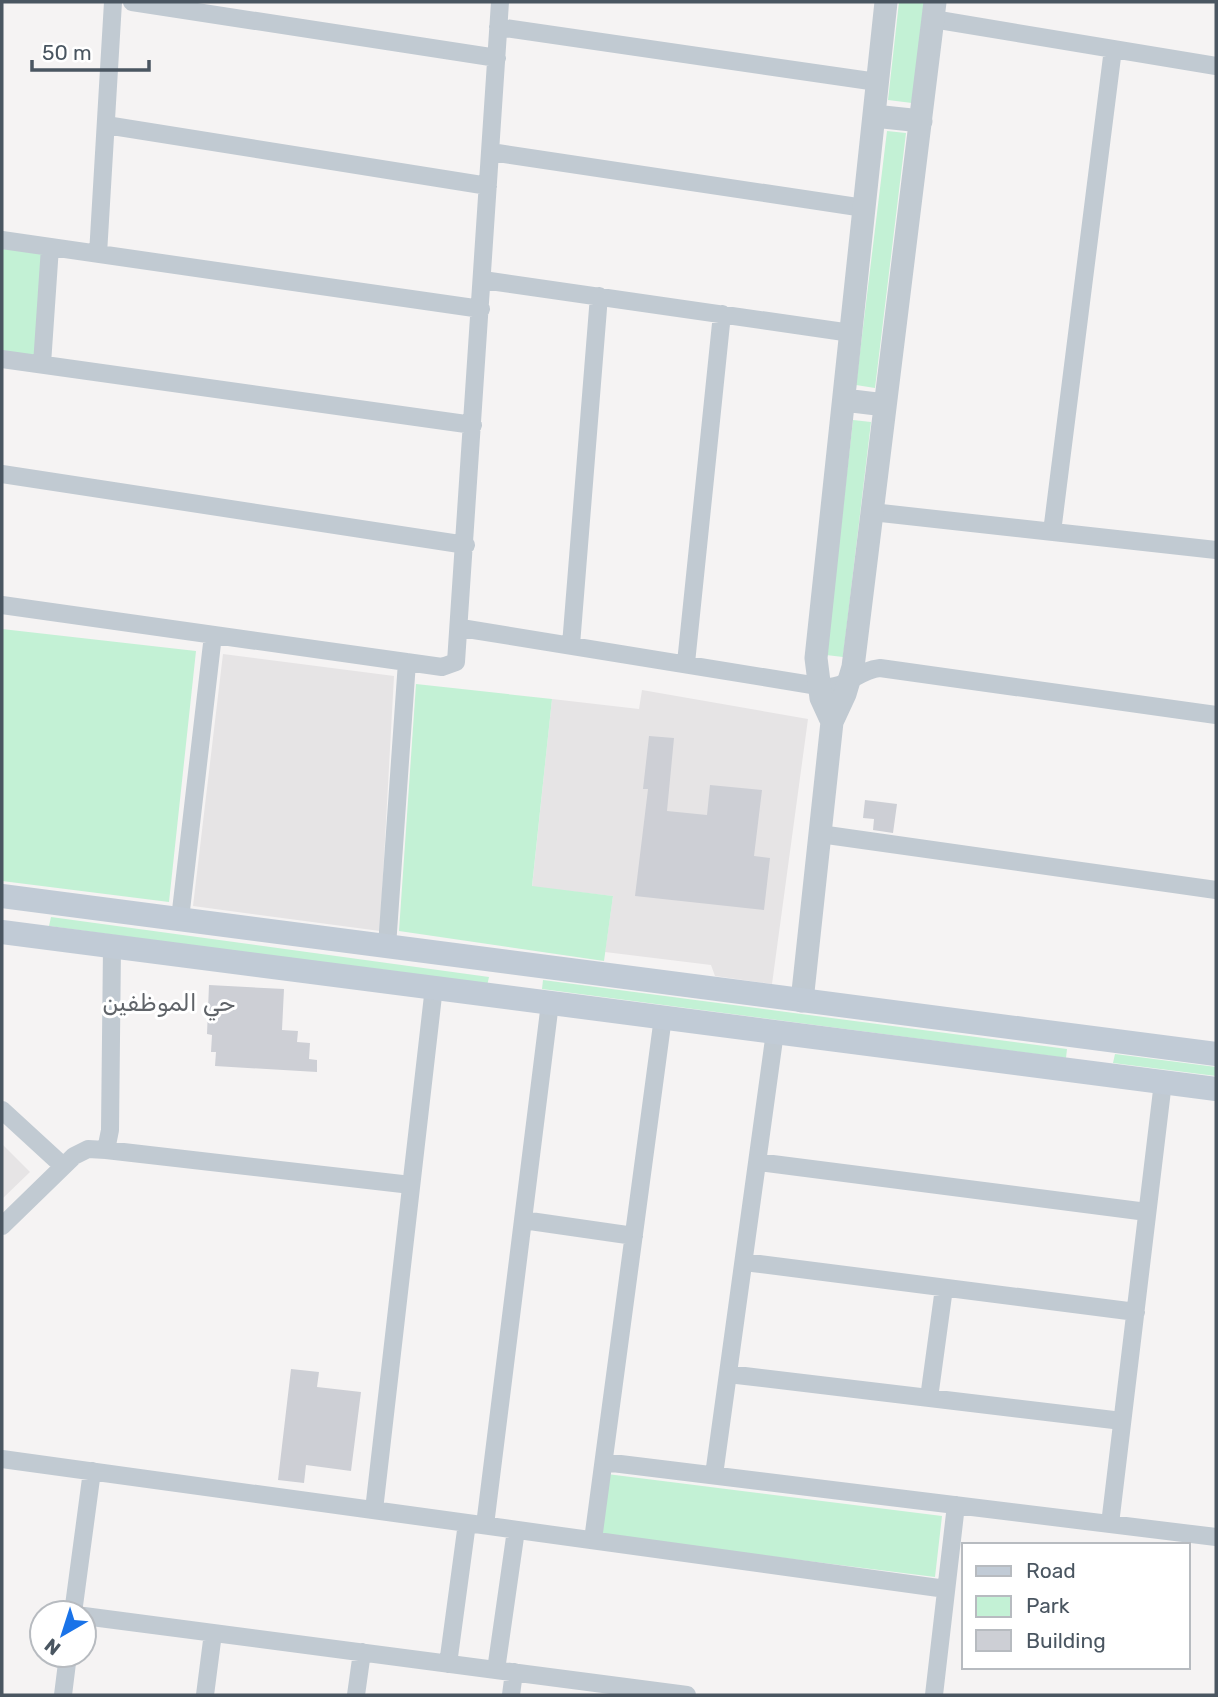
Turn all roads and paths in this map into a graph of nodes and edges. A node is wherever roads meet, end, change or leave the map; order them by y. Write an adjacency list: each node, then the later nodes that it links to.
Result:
1 (113, 2): 13 (street)
2 (132, 2): 8 (street)
3 (500, 2): 6 (street)
4 (886, 2): 10 (street)
5 (934, 10): 7 (street); 12 (street)
6 (498, 27): 8 (street); 10 (street)
7 (1113, 49): 9 (street); 32 (street)
8 (497, 58): 14 (street)
9 (1216, 66)
10 (877, 82): 11 (street)
11 (874, 116): 12 (street); 16 (street)
12 (921, 121): 28 (street)
13 (106, 125): 15 (street); 19 (street)
14 (491, 152): 15 (street); 16 (street)
15 (488, 187): 20 (street)
16 (864, 208): 24 (street)
17 (2, 240): 18 (street)
18 (50, 247): 19 (street); 26 (street)
19 (99, 254): 22 (street)
20 (483, 280): 21 (street); 22 (street)
21 (599, 296): 23 (street); 38 (street)
22 (481, 309): 29 (street)
23 (722, 314): 24 (street); 40 (street)
24 (851, 333): 27 (street)
25 (2, 359): 26 (street)
26 (42, 365): 29 (street)
27 (844, 400): 28 (street); 42 (street)
28 (885, 405): 31 (street)
29 (473, 425): 33 (street)
30 (2, 474): 33 (street)
31 (872, 512): 32 (street); 41 (street)
32 (1052, 532): 34 (street)
33 (466, 545): 36 (street)
34 (1216, 550)
35 (2, 605): 37 (street)
36 (461, 628): 38 (street); 39 (street)
37 (213, 635): 39 (street); 49 (street)
38 (571, 645): 40 (street)
39 (407, 662): 52 (street)
40 (685, 663): 42 (street)
41 (849, 681): 42 (street); 43 (street); 44 (street)
42 (818, 686): 44 (street)
43 (1216, 715)
44 (832, 722): 45 (street)
45 (820, 834): 46 (street); 58 (street)
46 (1216, 890)
47 (4, 897): 48 (main road); 50 (main road)
48 (44, 902): 49 (main road); 51 (main road)
49 (180, 919): 52 (main road)
50 (2, 932): 51 (main road)
51 (40, 937): 53 (main road)
52 (387, 946): 54 (main road)
53 (112, 947): 56 (main road); 70 (street)
54 (502, 961): 55 (main road); 57 (main road)
55 (540, 966): 58 (main road); 59 (main road)
56 (433, 988): 57 (main road); 73 (street)
57 (495, 995): 59 (main road)
58 (802, 1001): 62 (main road)
59 (544, 1002): 60 (main road); 75 (street)
60 (663, 1017): 61 (main road); 77 (street)
61 (775, 1032): 65 (main road); 71 (street)
62 (1074, 1036): 63 (main road); 65 (main road)
63 (1114, 1041): 64 (main road); 66 (main road)
64 (1216, 1055)
65 (1069, 1070): 66 (main road)
66 (1109, 1074): 67 (main road)
67 (1163, 1082): 68 (main road); 74 (street)
68 (1216, 1088)
69 (2, 1110): 72 (street)
70 (106, 1150): 72 (street); 73 (street)
71 (758, 1162): 74 (street); 78 (street)
72 (63, 1166): 76 (street)
73 (411, 1185): 89 (street)
74 (1147, 1212): 80 (street)
75 (523, 1220): 77 (street); 90 (street)
76 (2, 1226)
77 (634, 1236): 85 (street)
78 (744, 1262): 79 (street); 81 (street)
79 (944, 1288): 80 (street); 82 (street)
80 (1136, 1312): 83 (street)
81 (728, 1374): 82 (street); 87 (street)
82 (929, 1398): 83 (street)
83 (1122, 1421): 91 (street)
84 (2, 1459): 86 (street)
85 (604, 1462): 87 (street); 94 (street)
86 (92, 1471): 89 (street); 96 (street)
87 (714, 1475): 88 (street)
88 (956, 1505): 91 (street); 95 (street)
89 (374, 1510): 90 (street)
90 (476, 1524): 92 (street); 100 (street)
91 (1110, 1524): 93 (street)
92 (516, 1530): 94 (street); 102 (street)
93 (1216, 1537)
94 (593, 1540): 95 (street)
95 (946, 1589): 110 (street)
96 (76, 1599)
97 (98, 1618): 98 (street)
98 (213, 1633): 99 (street); 106 (street)
99 (362, 1653): 100 (street); 107 (street)
100 (448, 1664): 102 (street)
101 (66, 1669): 105 (street)
102 (496, 1670): 103 (street)
103 (514, 1672): 104 (street); 108 (street)
104 (662, 1694): 109 (street)
105 (62, 1695)
106 (205, 1695)
107 (356, 1695)
108 (511, 1695)
109 (687, 1695)
110 (934, 1695)

